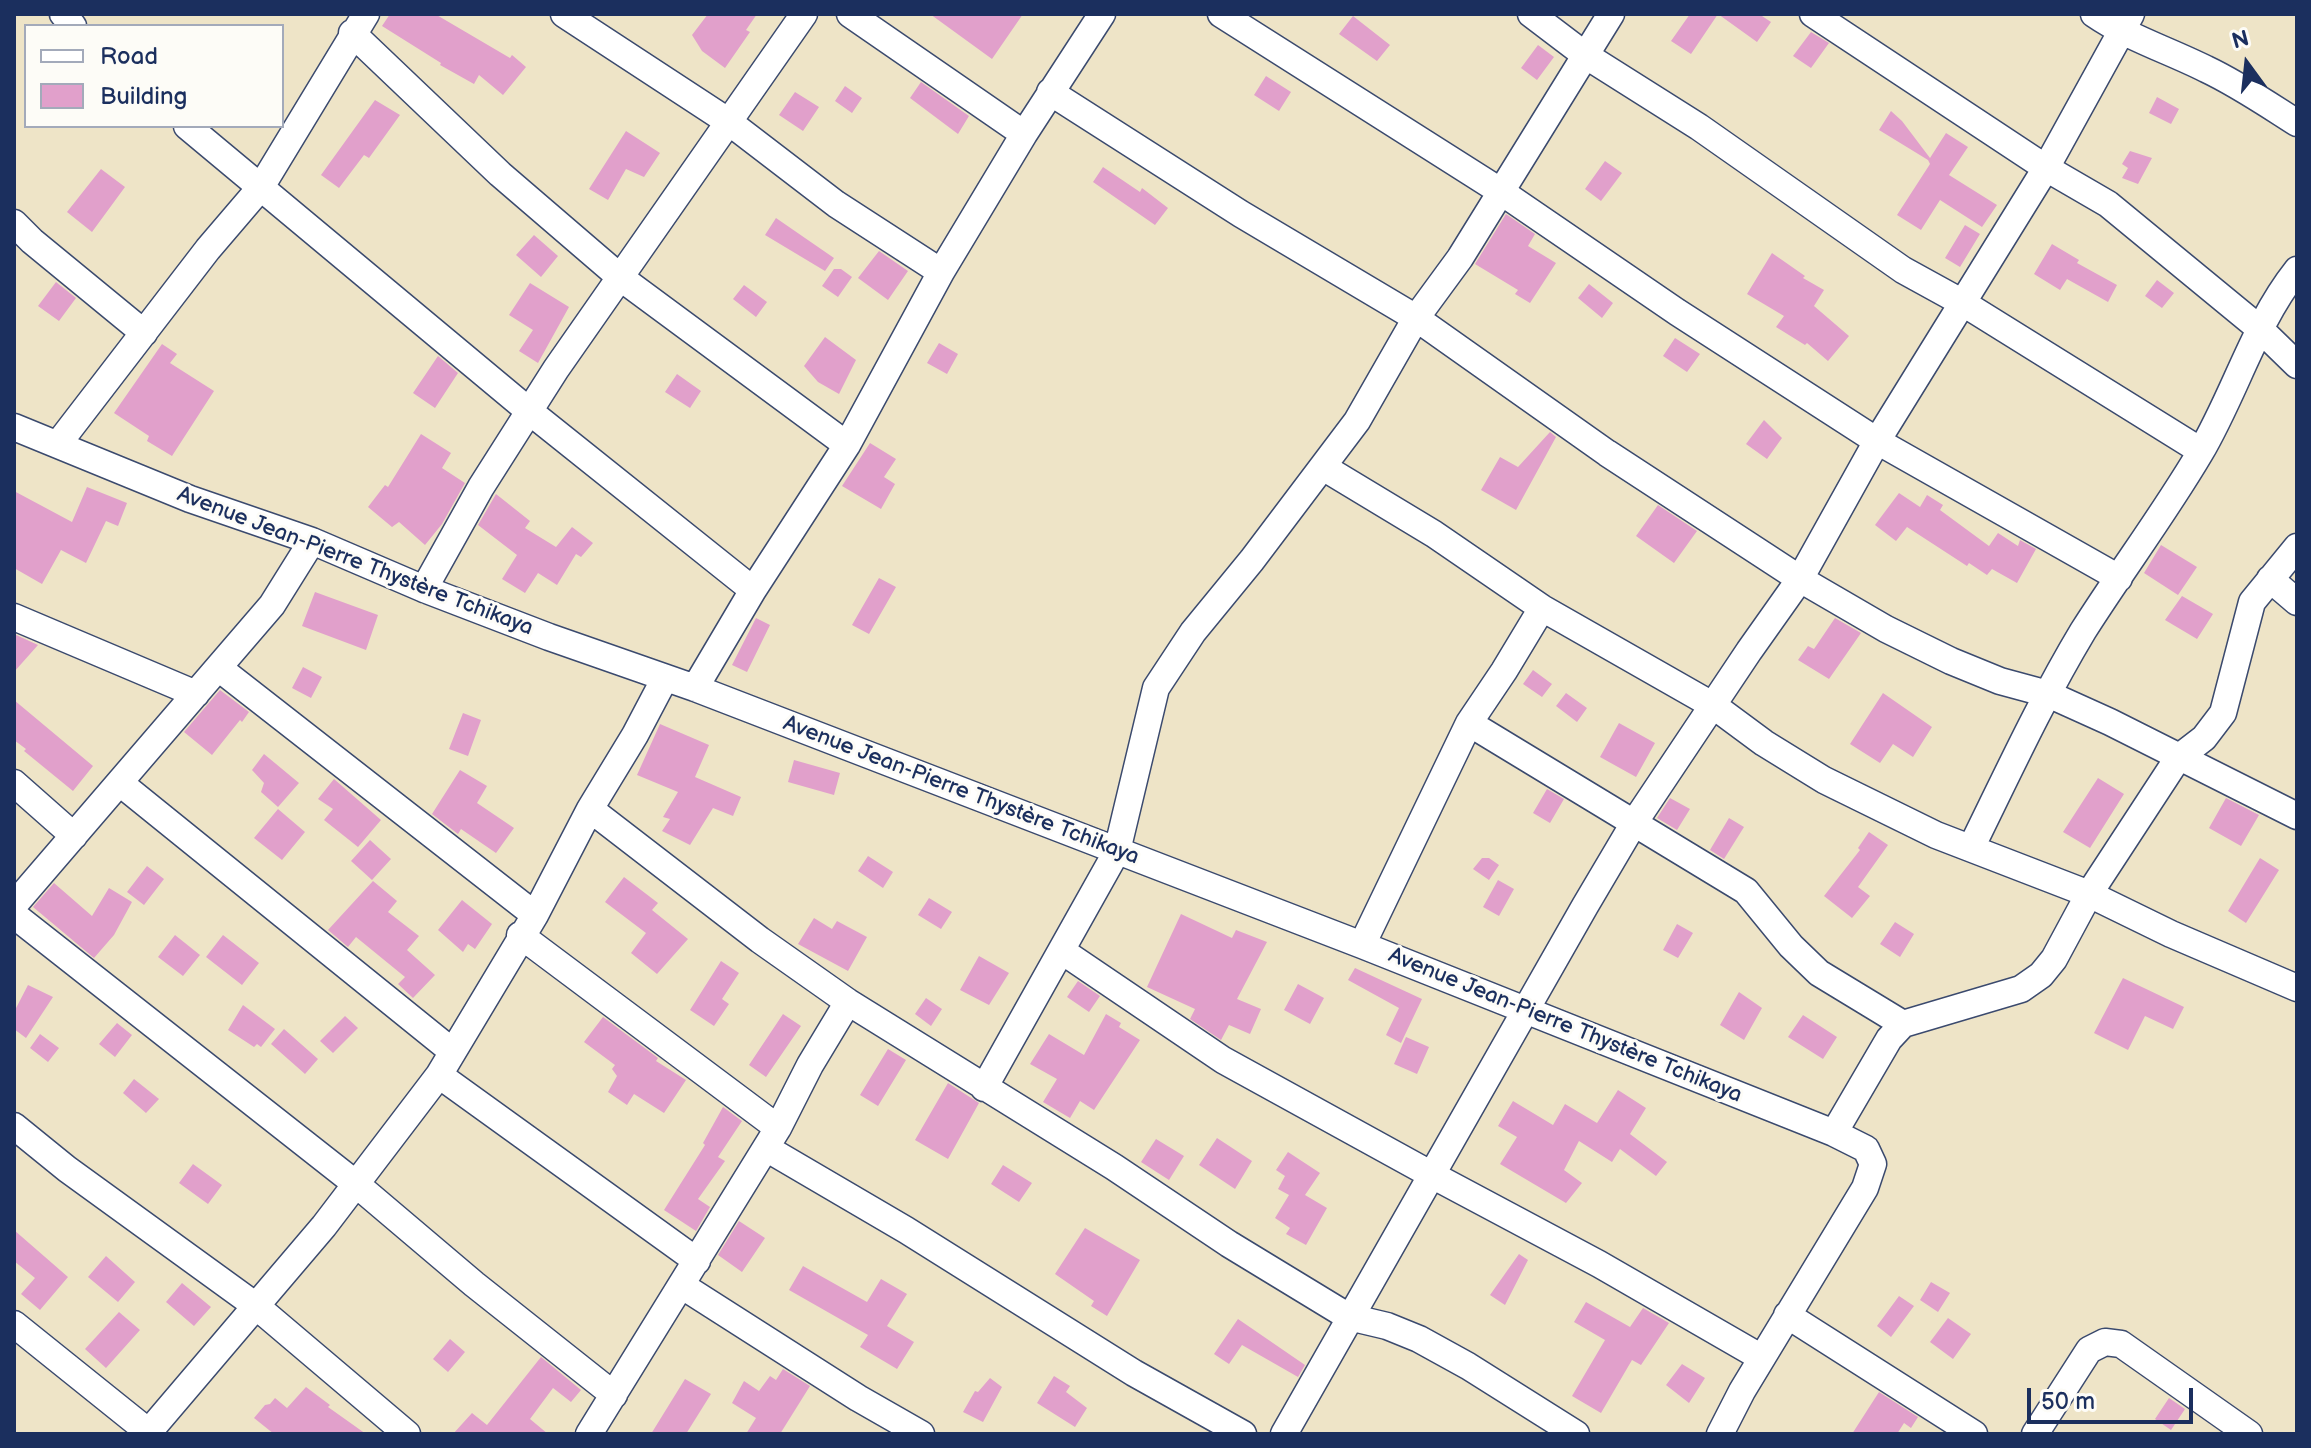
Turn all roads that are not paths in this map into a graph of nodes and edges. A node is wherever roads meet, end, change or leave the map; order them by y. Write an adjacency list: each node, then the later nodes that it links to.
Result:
1 (564, 14): 14 (street)
2 (804, 14): 14 (street)
3 (850, 14): 17 (street)
4 (1102, 14): 13 (street)
5 (1221, 14): 20 (street)
6 (1531, 14): 12 (street)
7 (1611, 14): 12 (street)
8 (1813, 14): 18 (street)
9 (2094, 14): 10 (street)
10 (2126, 23): 15 (street); 18 (street)
11 (359, 24): 19 (street); 24 (street)
12 (1585, 55): 20 (street); 25 (street)
13 (1050, 92): 17 (street); 26 (street)
14 (729, 122): 23 (street); 24 (street)
15 (2297, 123)
16 (189, 128): 19 (street)
17 (1024, 134): 23 (street)
18 (2046, 168): 25 (street); 27 (street)
19 (261, 187): 28 (street); 30 (street)
20 (1500, 191): 26 (street); 32 (street)
21 (14, 223): 28 (street)
22 (2297, 270): 27 (street)
23 (941, 272): 34 (street)
24 (621, 278): 30 (street); 34 (street)
25 (1963, 303): 32 (street); 35 (street)
26 (1416, 318): 36 (street); 40 (street)
27 (2260, 329): 29 (street); 35 (street)
28 (144, 333): 33 (street)
29 (2297, 365)
30 (529, 411): 42 (street); 43 (street)
31 (14, 427): 33 (street, Avenue Jean-Pierre Thystère Tchikaya)
32 (1877, 441): 39 (street); 40 (street)
33 (58, 444): 37 (street, Avenue Jean-Pierre Thystère Tchikaya)
34 (847, 445): 43 (street)
35 (2201, 451): 39 (street)
36 (1323, 467): 45 (street); 62 (street)
37 (312, 541): 42 (street, Avenue Jean-Pierre Thystère Tchikaya); 47 (street)
38 (2297, 547): 41 (street)
39 (2119, 578): 51 (street)
40 (1800, 579): 51 (street); 52 (street)
41 (2270, 579): 44 (street); 54 (street)
42 (424, 589): 48 (street, Avenue Jean-Pierre Thystère Tchikaya)
43 (753, 590): 49 (street)
44 (2297, 602)
45 (1542, 608): 52 (street); 53 (street)
46 (14, 617): 50 (street)
47 (220, 669): 50 (street); 66 (street)
48 (665, 678): 49 (street, Avenue Jean-Pierre Thystère Tchikaya); 57 (street)
49 (695, 688): 62 (street, Avenue Jean-Pierre Thystère Tchikaya)
50 (196, 694): 56 (street)
51 (2048, 694): 54 (street); 61 (street)
52 (1714, 706): 59 (street); 61 (street)
53 (1469, 723): 59 (street); 67 (street)
54 (2178, 758): 58 (street); 63 (street)
55 (14, 783): 60 (street)
56 (120, 783): 60 (street); 73 (street)
57 (590, 809): 66 (street); 70 (street)
58 (2297, 816)
59 (1634, 823): 71 (street); 72 (street)
60 (74, 836): 64 (street)
61 (1971, 848): 63 (street)
62 (1117, 851): 67 (street, Avenue Jean-Pierre Thystère Tchikaya); 68 (street)
63 (2089, 894): 69 (street); 72 (street)
64 (14, 905)
65 (14, 915): 80 (street)
66 (527, 925): 73 (street); 78 (street)
67 (1362, 945): 71 (street, Avenue Jean-Pierre Thystère Tchikaya)
68 (1062, 951): 75 (street); 79 (street)
69 (2297, 988)
70 (848, 1002): 75 (street); 78 (street)
71 (1524, 1009): 77 (street, Avenue Jean-Pierre Thystère Tchikaya); 79 (street)
72 (1903, 1024): 77 (street)
73 (453, 1052): 74 (street)
74 (439, 1075): 80 (street); 81 (street)
75 (984, 1088): 85 (street)
76 (14, 1126): 83 (street)
77 (1834, 1133): 84 (street, Avenue Jean-Pierre Thystère Tchikaya)
78 (772, 1138): 81 (street); 93 (street)
79 (1432, 1175): 85 (street); 87 (street)
80 (356, 1184): 83 (street); 88 (street)
81 (697, 1261): 82 (street)
82 (681, 1285): 88 (street); 92 (street)
83 (256, 1306): 90 (street); 91 (street)
84 (1787, 1315): 87 (street); 97 (street)
85 (1349, 1317): 94 (street); 95 (street)
86 (14, 1324): 90 (street)
87 (1762, 1358): 96 (street)
88 (614, 1395): 89 (street)
89 (598, 1431)
90 (149, 1433)
91 (407, 1434)
92 (921, 1434)
93 (1243, 1434)
94 (1284, 1434)
95 (1576, 1434)
96 (1720, 1434)
97 (1974, 1434)
98 (2035, 1434): 99 (street)
99 (2249, 1434)

